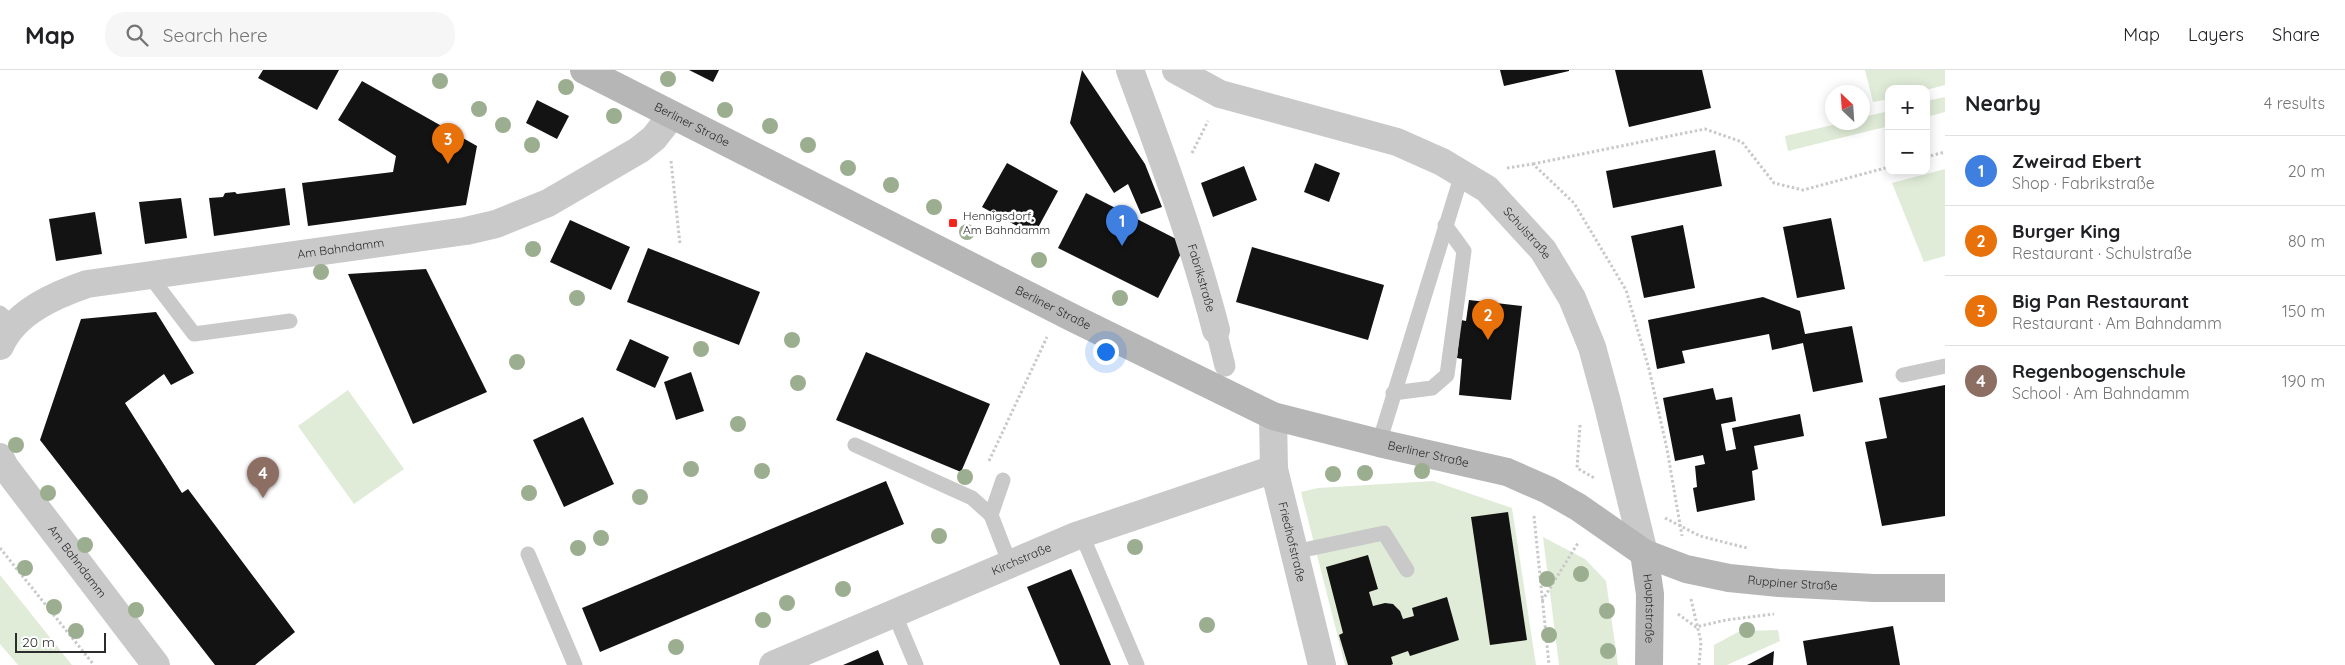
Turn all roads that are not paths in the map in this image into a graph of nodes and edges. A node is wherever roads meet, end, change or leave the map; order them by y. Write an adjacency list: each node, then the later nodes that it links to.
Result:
1 (584, 70): 4 (main road, Berliner Straße)
2 (1130, 70): 10 (street, Fabrikstraße)
3 (1176, 70): 5 (street, Schulstraße)
4 (672, 115): 7 (street, Am Bahndamm); 15 (main road, Berliner Straße)
5 (1462, 174): 6 (lane); 24 (street, Schulstraße)
6 (1445, 224): 14 (lane); 14 (lane)
7 (149, 275): 8 (lane); 9 (street, Am Bahndamm)
8 (290, 321)
9 (5, 328)
10 (1216, 330): 11 (street, Fabrikstraße)
11 (1226, 366)
12 (1945, 366): 13 (lane)
13 (1903, 375)
14 (1393, 392): 16 (lane)
15 (1273, 416): 16 (main road, Berliner Straße); 19 (street, Friedhofstraße)
16 (1379, 443): 24 (main road, Berliner Straße)
17 (854, 445): 21 (lane)
18 (0, 457): 30 (street, Am Bahndamm)
19 (1274, 469): 22 (street, Kirchstraße); 23 (street, Friedhofstraße)
20 (1003, 480): 21 (lane)
21 (991, 515): 26 (lane)
22 (1081, 533): 26 (street, Kirchstraße); 34 (lane)
23 (1294, 552): 27 (lane); 35 (street, Friedhofstraße)
24 (1644, 553): 28 (main road, Ruppiner Straße); 36 (main road, Hauptstraße)
25 (528, 554): 31 (lane)
26 (1010, 564): 29 (street, Kirchstraße)
27 (1407, 570)
28 (1945, 588)
29 (894, 614): 32 (street, Kirchstraße); 33 (lane)
30 (156, 665)
31 (575, 665)
32 (774, 665)
33 (916, 665)
34 (1137, 665)
35 (1322, 665)
36 (1649, 665)

